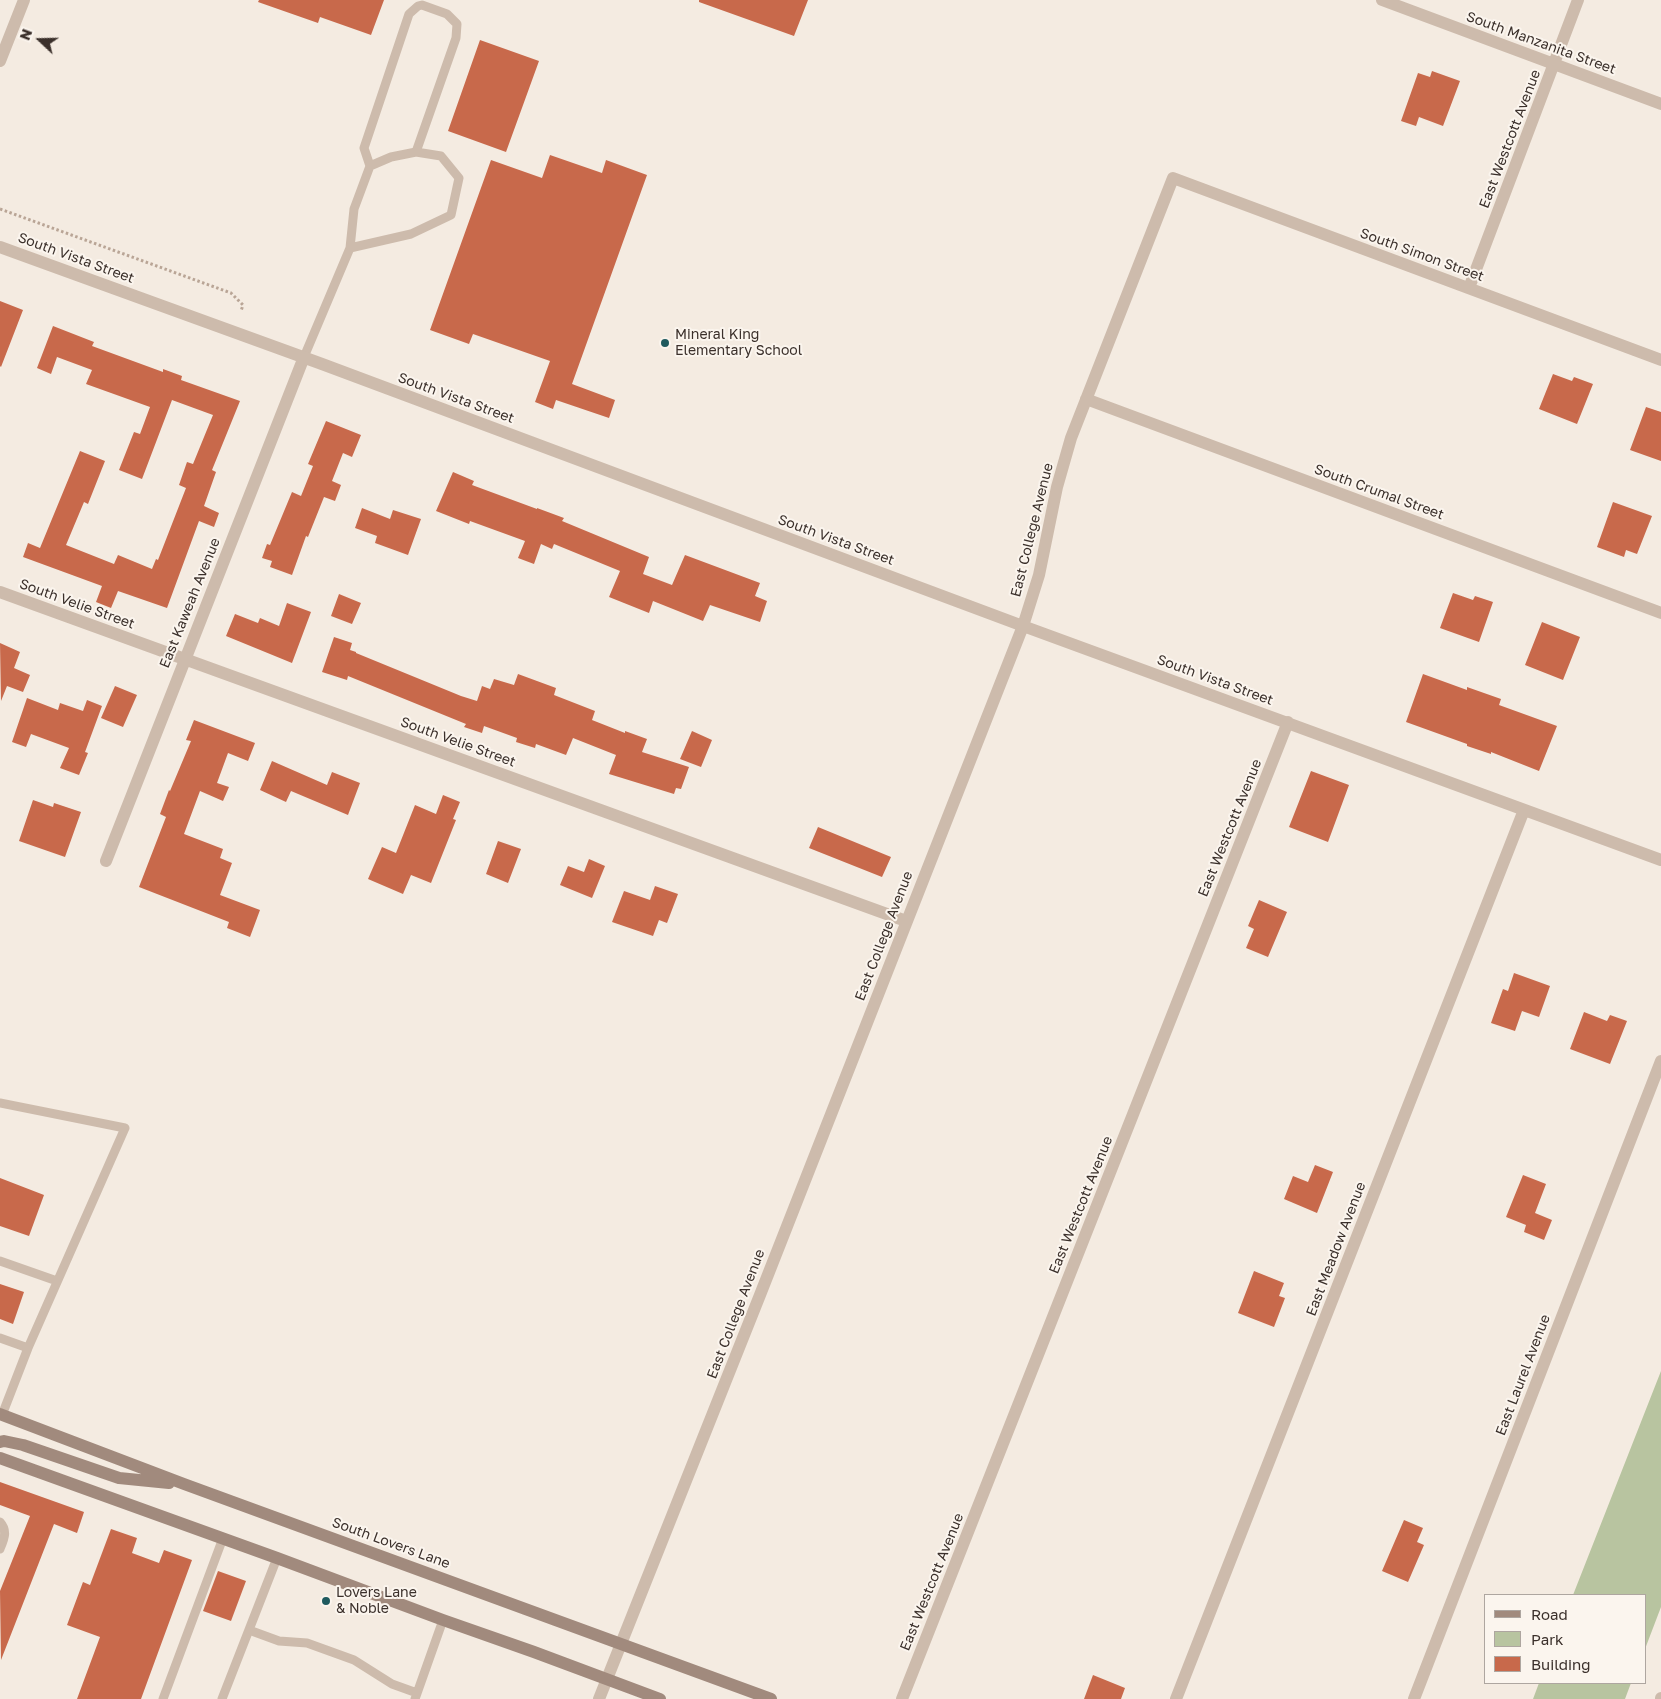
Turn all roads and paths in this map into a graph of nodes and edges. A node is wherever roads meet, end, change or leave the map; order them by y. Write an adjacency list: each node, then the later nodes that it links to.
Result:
1 (24, 0): 4 (street)
2 (1382, 0): 5 (street, South Manzanita Street)
3 (1578, 0): 5 (street, East Westcott Avenue)
4 (0, 61)
5 (1554, 64): 6 (street, South Manzanita Street); 13 (street, East Westcott Avenue)
6 (1661, 104)
7 (416, 152): 8 (lane); 8 (lane); 12 (lane)
8 (370, 166): 12 (lane)
9 (1173, 178): 13 (street, South Simon Street); 17 (street, East College Avenue)
10 (0, 209): 14 (path)
11 (0, 247): 15 (street, South Vista Street)
12 (350, 248): 15 (lane)
13 (1469, 288): 16 (street, South Simon Street)
14 (241, 310)
15 (304, 357): 20 (street, South Vista Street); 21 (street, East Kaweah Avenue)
16 (1661, 360)
17 (1086, 400): 19 (street, South Crumal Street); 20 (street, East College Avenue)
18 (0, 592): 21 (street, South Velie Street)
19 (1661, 613)
20 (1023, 626): 22 (street, South Vista Street); 26 (street, East College Avenue)
21 (184, 659): 25 (street, East Kaweah Avenue); 26 (street, South Velie Street)
22 (1288, 722): 23 (street, South Vista Street); 51 (street, East Westcott Avenue)
23 (1524, 810): 24 (street, South Vista Street); 52 (street, East Meadow Avenue)
24 (1661, 860)
25 (106, 861)
26 (906, 921): 43 (street, East College Avenue)
27 (1661, 1061): 53 (street, East Laurel Avenue)
28 (0, 1103): 30 (lane)
29 (0, 1261): 30 (lane)
30 (58, 1281): 32 (lane)
31 (0, 1338): 32 (lane)
32 (28, 1348): 33 (lane)
33 (1, 1415): 36 (main road, South Lovers Lane)
34 (0, 1442): 36 (main road)
35 (0, 1458): 38 (main road)
36 (184, 1484): 43 (main road, South Lovers Lane)
37 (0, 1522): 39 (lane)
38 (223, 1538): 40 (main road); 46 (lane)
39 (0, 1549)
40 (277, 1558): 41 (main road); 42 (lane)
41 (443, 1620): 44 (main road); 45 (lane)
42 (249, 1630): 45 (lane); 47 (lane)
43 (623, 1643): 44 (street, East College Avenue); 50 (main road, South Lovers Lane)
44 (607, 1679): 48 (street, East College Avenue); 49 (main road)
45 (416, 1696)
46 (163, 1699)
47 (222, 1699)
48 (599, 1699)
49 (660, 1699)
50 (771, 1699)
51 (902, 1699)
52 (1176, 1699)
53 (1414, 1699)

